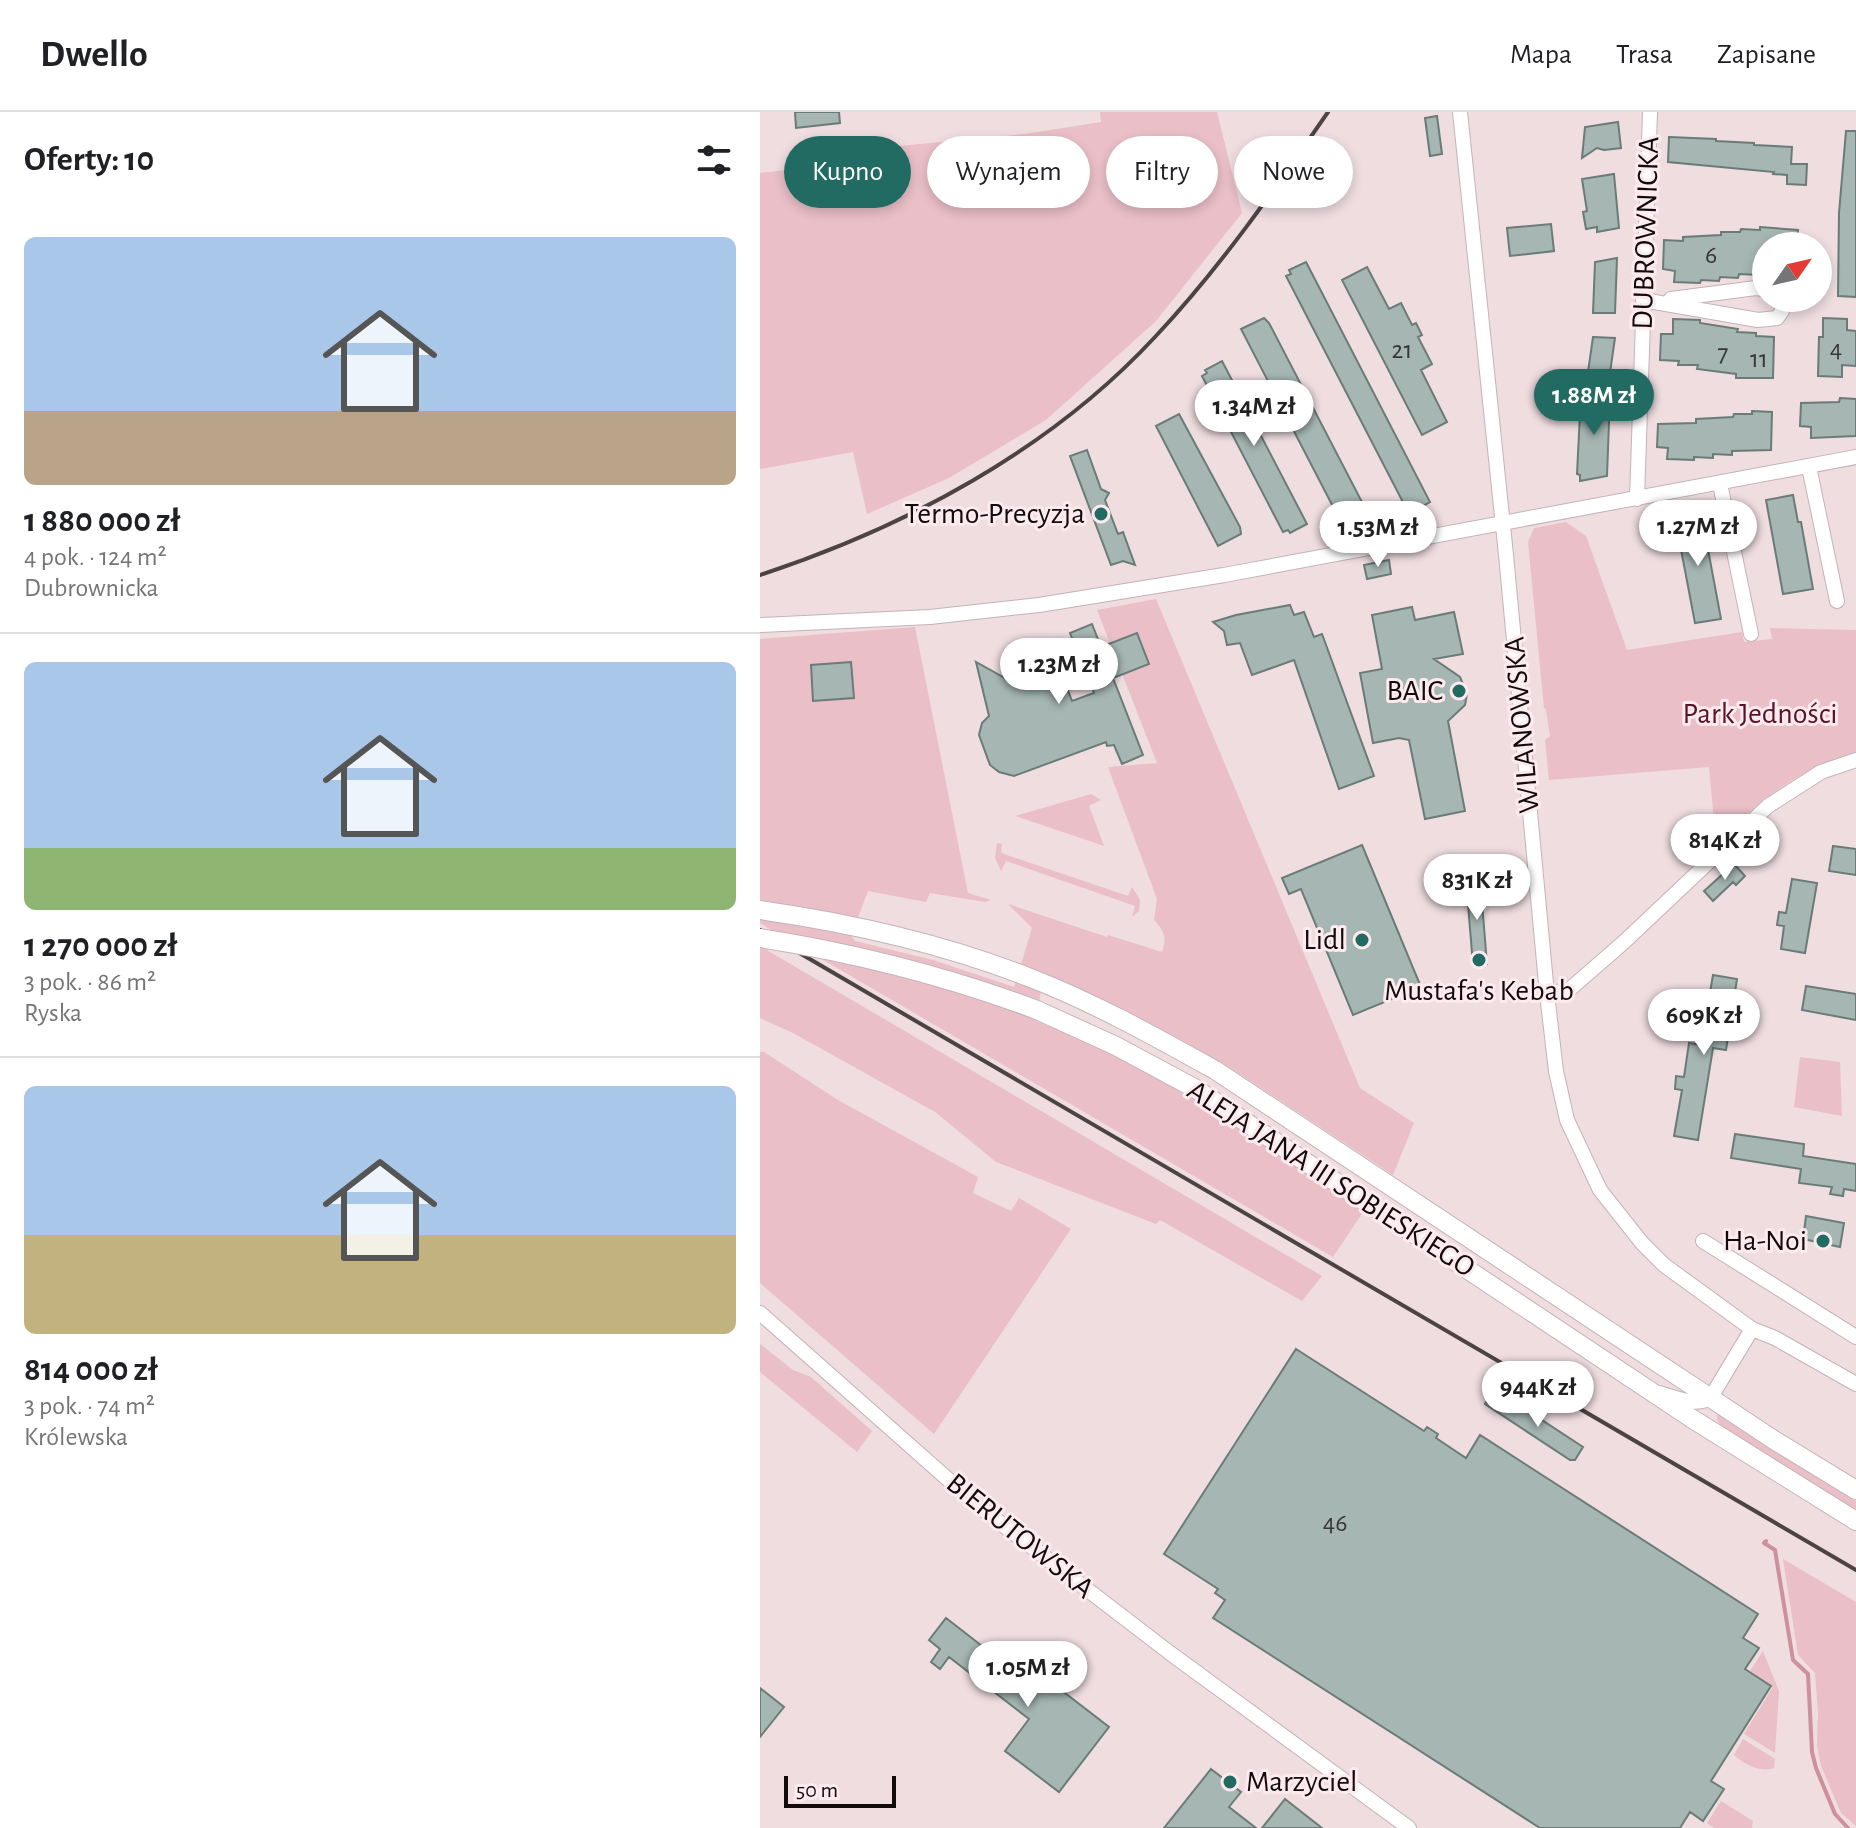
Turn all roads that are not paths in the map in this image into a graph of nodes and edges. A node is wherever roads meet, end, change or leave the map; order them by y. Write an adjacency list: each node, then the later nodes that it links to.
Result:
1 (1460, 112): 11 (street, WILANOWSKA)
2 (1650, 112): 4 (street, DUBROWNICKA)
3 (1752, 289): 5 (street)
4 (1643, 300): 5 (street); 10 (street, DUBROWNICKA)
5 (1659, 301): 6 (street)
6 (1781, 312)
7 (1856, 457): 8 (street)
8 (1809, 467): 9 (street); 12 (street)
9 (1720, 484): 10 (street); 14 (street)
10 (1637, 499): 11 (street)
11 (1503, 523): 13 (street); 18 (street, WILANOWSKA)
12 (1837, 601)
13 (760, 625)
14 (1751, 634)
15 (1856, 760): 18 (street)
16 (760, 910): 25 (main road, ALEJA JANA III SOBIESKIEGO)
17 (760, 938): 24 (main road, ALEJA JANA III SOBIESKIEGO, bridge)
18 (1547, 994): 21 (street, WILANOWSKA)
19 (1703, 1241): 22 (street)
20 (760, 1313): 28 (street, BIERUTOWSKA)
21 (1752, 1329): 23 (street, WILANOWSKA); 25 (street)
22 (1856, 1337)
23 (1856, 1384)
24 (1651, 1390): 25 (street); 27 (main road, ALEJA JANA III SOBIESKIEGO)
25 (1711, 1397): 26 (main road, ALEJA JANA III SOBIESKIEGO)
26 (1856, 1490)
27 (1856, 1521)
28 (1409, 1828)

